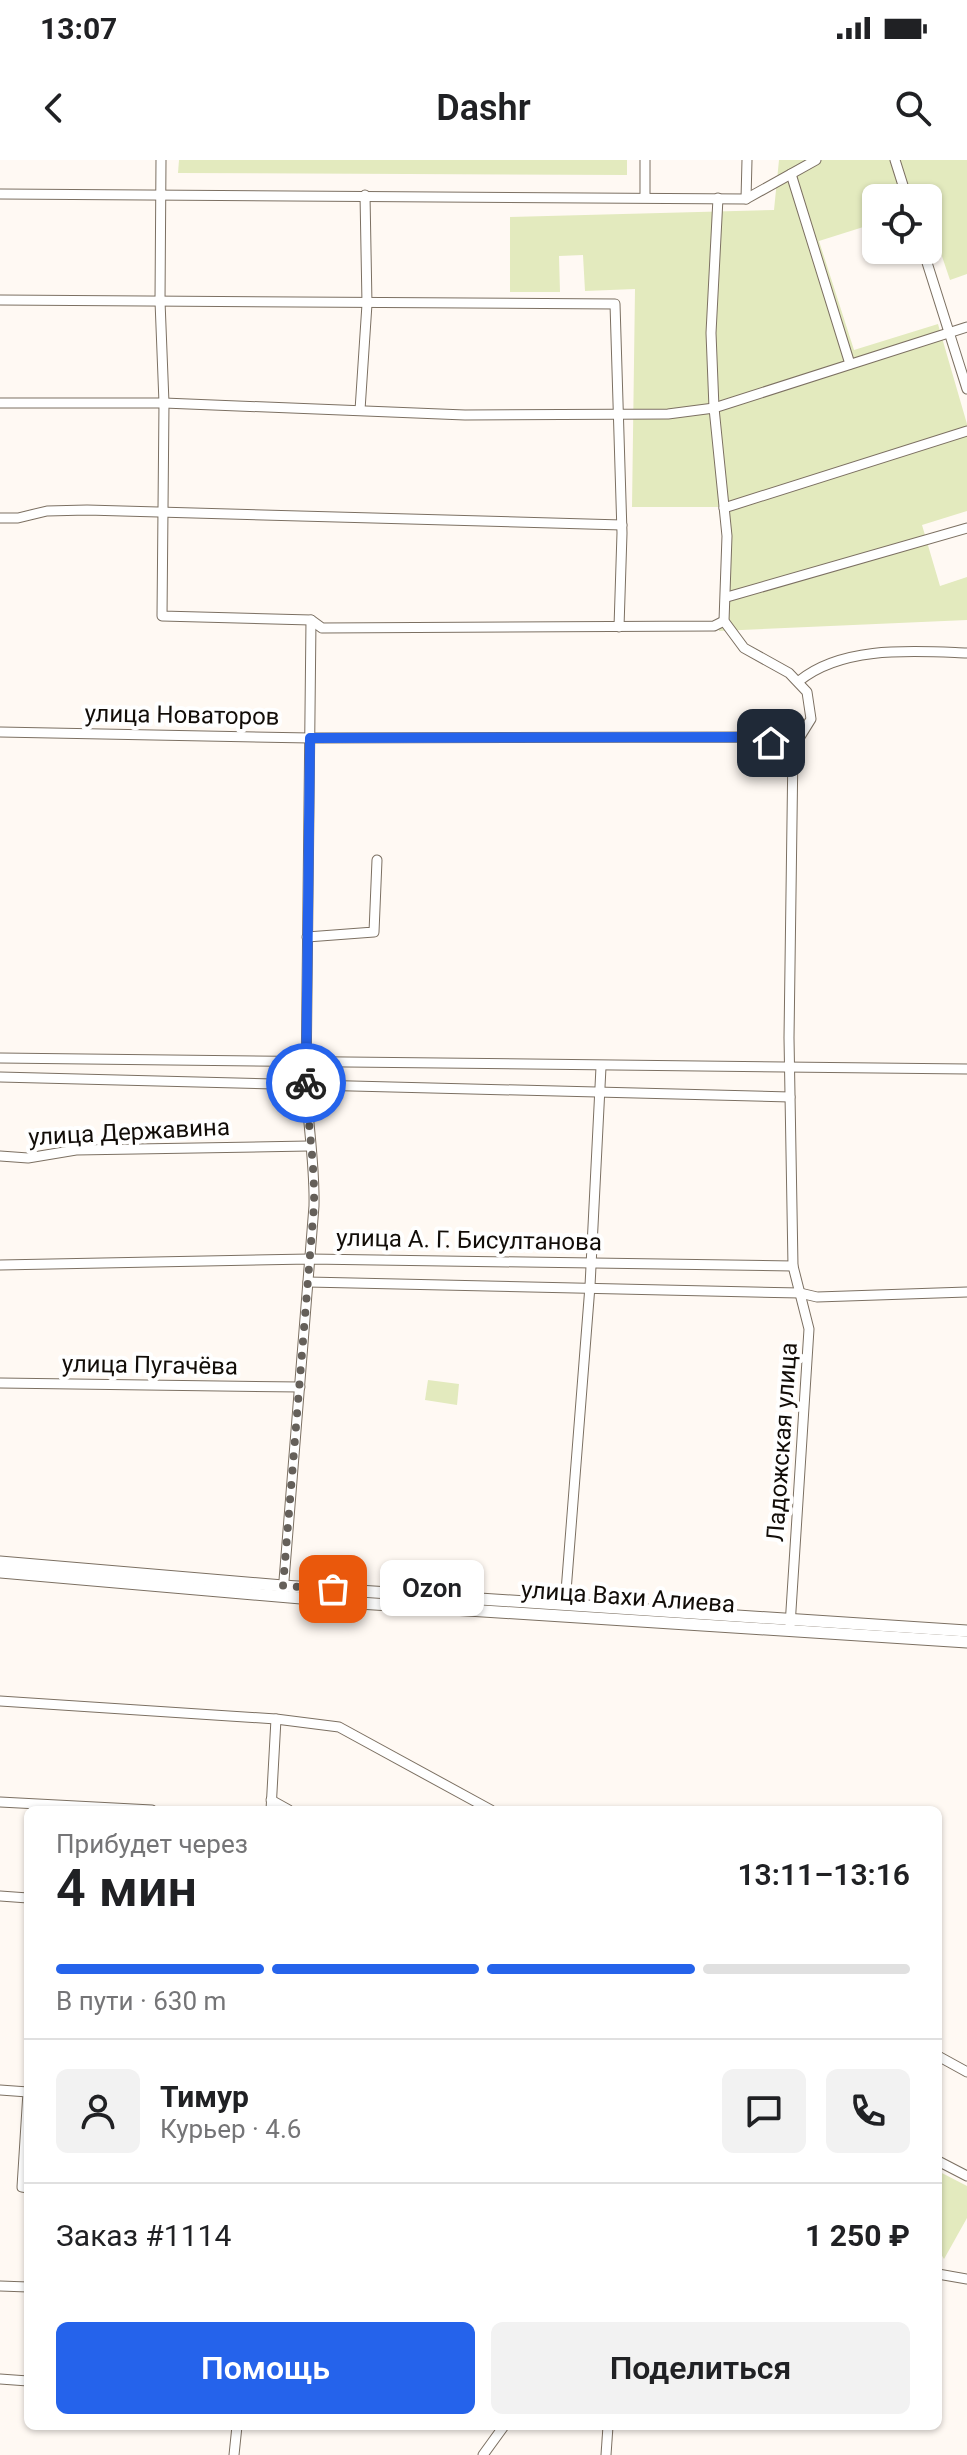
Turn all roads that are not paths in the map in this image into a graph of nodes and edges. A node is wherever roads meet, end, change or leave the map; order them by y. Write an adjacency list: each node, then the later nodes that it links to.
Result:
1 (161, 160): 9 (street)
2 (645, 160): 11 (street)
3 (747, 160): 13 (street)
4 (816, 160): 6 (street)
5 (895, 160): 7 (street)
6 (791, 174): 13 (street); 20 (street)
7 (903, 184)
8 (0, 194): 9 (street)
9 (160, 194): 10 (street); 16 (street)
10 (365, 195): 11 (street); 17 (street)
11 (645, 197): 12 (street)
12 (718, 198): 13 (street); 24 (street)
13 (746, 199)
14 (928, 264): 19 (street)
15 (0, 300): 16 (street)
16 (160, 301): 17 (street); 23 (street)
17 (367, 304): 25 (street); 26 (street)
18 (967, 327): 19 (street)
19 (950, 332): 20 (street); 21 (street)
20 (850, 364): 24 (street)
21 (967, 389)
22 (0, 403): 23 (street)
23 (164, 403): 25 (street); 29 (street)
24 (714, 408): 26 (street); 28 (street)
25 (360, 410): 26 (street)
26 (619, 414): 31 (street)
27 (967, 431): 28 (street)
28 (724, 508): 33 (street)
29 (163, 514): 30 (street); 31 (street); 34 (street)
30 (0, 518)
31 (622, 525): 36 (street)
32 (967, 528): 33 (street)
33 (727, 597): 35 (street)
34 (311, 620): 36 (street); 40 (street)
35 (724, 621): 36 (street); 38 (street)
36 (619, 627)
37 (967, 653): 38 (street)
38 (799, 681): 41 (street)
39 (0, 732): 40 (street, улица Новаторов)
40 (310, 738): 41 (street, улица Новаторов); 43 (street)
41 (793, 748): 47 (street, Ладожская улица)
42 (377, 860): 43 (street)
43 (307, 937): 45 (street)
44 (0, 1058): 45 (street)
45 (306, 1061): 46 (street); 50 (street)
46 (601, 1067): 47 (street); 51 (street)
47 (790, 1068): 48 (street); 52 (street, Ладожская улица)
48 (967, 1069)
49 (0, 1077): 50 (street)
50 (306, 1084): 51 (street); 53 (street)
51 (599, 1092): 52 (street); 57 (street)
52 (790, 1097): 59 (street, Ладожская улица)
53 (309, 1146): 54 (street, улица Державина); 56 (street)
54 (0, 1156): 55 (street)
55 (0, 1165)
56 (310, 1259): 57 (street, улица А. Г. Бисултанова); 58 (street, улица А. Г. Бисултанова); 60 (street)
57 (591, 1262): 59 (street, улица А. Г. Бисултанова); 61 (street)
58 (0, 1265)
59 (793, 1266): 63 (street, Ладожская улица)
60 (308, 1282): 61 (street, улица А. Г. Бисултанова); 65 (street)
61 (590, 1286): 63 (street, улица А. Г. Бисултанова); 69 (street)
62 (967, 1292): 63 (street, улица А. Г. Бисултанова)
63 (800, 1293): 70 (street, Ладожская улица)
64 (0, 1383): 65 (street, улица Пугачёва)
65 (300, 1387): 68 (street)
66 (0, 1562): 68 (main road, улица Вахи Алиева)
67 (0, 1572): 68 (main road, улица Вахи Алиева)
68 (283, 1591): 69 (main road, улица Вахи Алиева); 70 (main road, улица Вахи Алиева)
69 (565, 1604): 70 (main road, улица Вахи Алиева)
70 (790, 1624): 71 (main road, улица Вахи Алиева); 72 (main road, улица Вахи Алиева)
71 (967, 1631)
72 (967, 1642)
73 (0, 1701): 74 (street)
74 (276, 1719): 76 (street); 78 (street)
75 (0, 1802): 77 (street)
76 (271, 1805)
77 (76, 1806)
78 (484, 1806)
79 (0, 1896): 80 (street)
80 (24, 1898)
81 (942, 2058): 82 (street)
82 (967, 2072)
83 (0, 2090): 84 (street)
84 (24, 2092)
85 (24, 2155): 88 (street)
86 (942, 2163): 87 (street)
87 (967, 2176)
88 (24, 2187)
89 (965, 2273): 90 (street)
90 (942, 2274)
91 (0, 2286): 92 (street)
92 (24, 2287)
93 (0, 2379): 94 (street)
94 (24, 2381)
95 (237, 2430): 98 (street)
96 (501, 2430): 99 (street)
97 (608, 2430): 100 (street)
98 (234, 2455)
99 (483, 2455)
100 (606, 2455)

